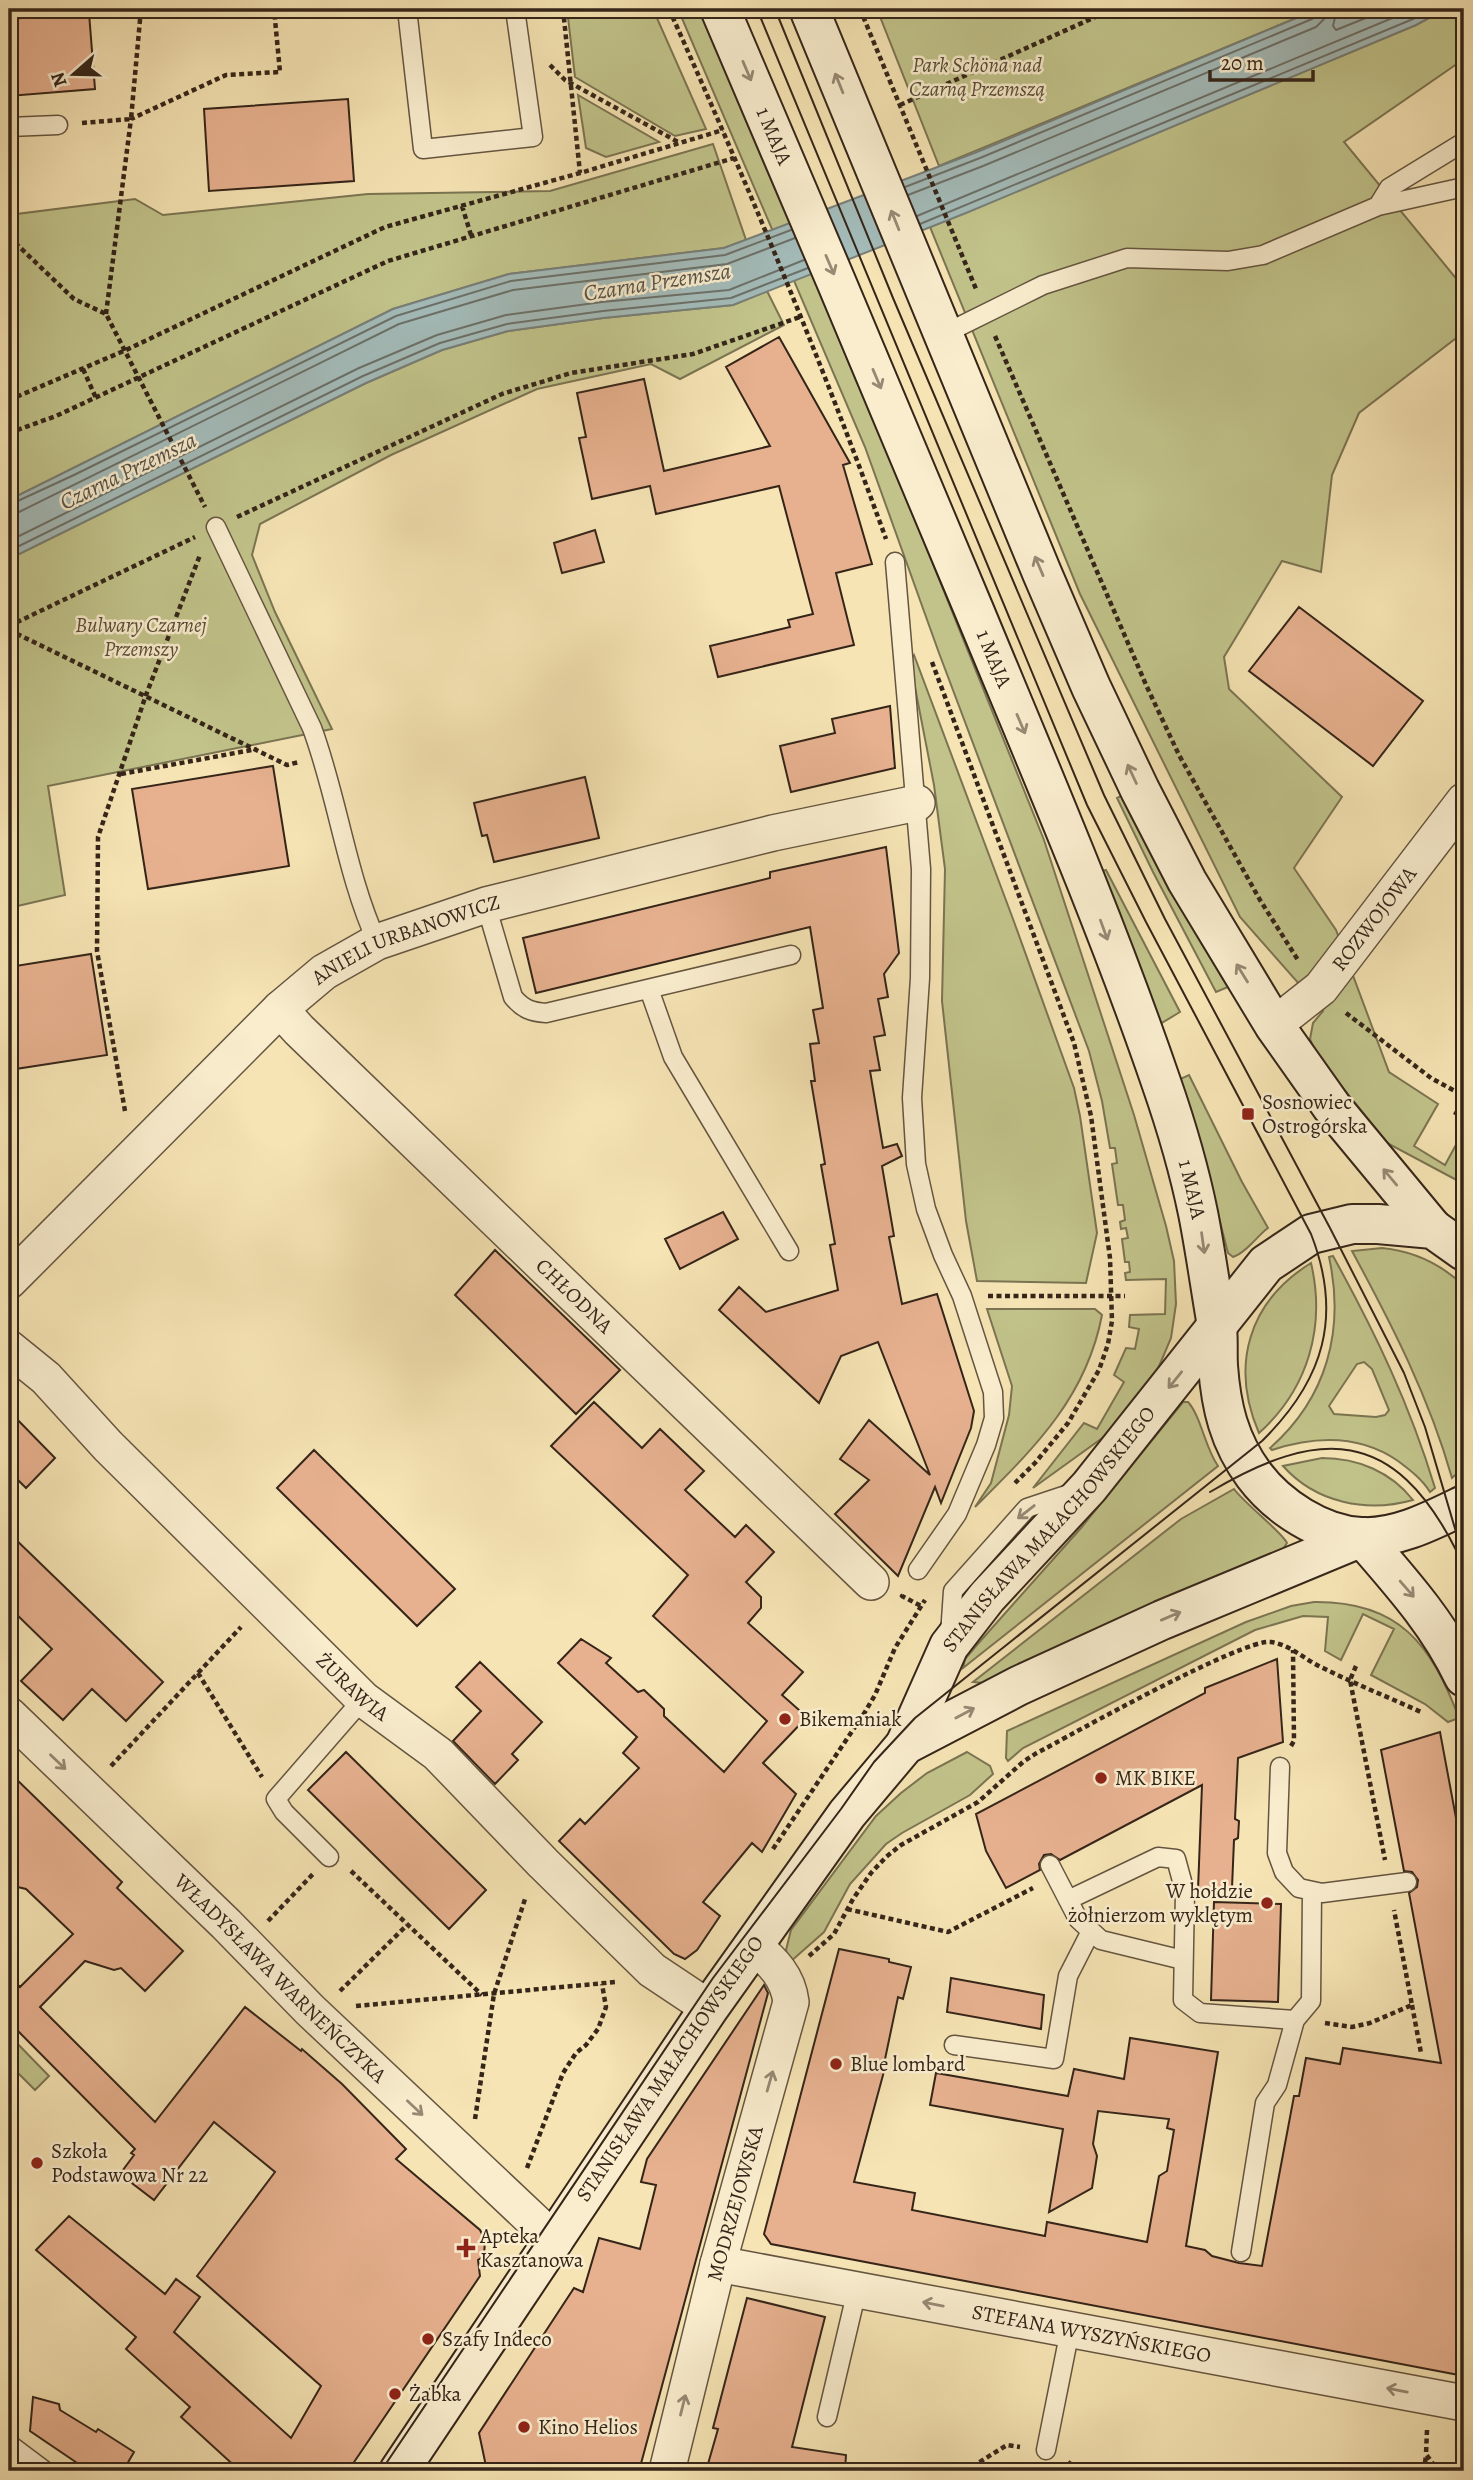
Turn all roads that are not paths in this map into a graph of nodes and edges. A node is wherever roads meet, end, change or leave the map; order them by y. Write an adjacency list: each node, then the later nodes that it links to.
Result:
1 (407, 9): 2 (lane)
2 (515, 9)
3 (720, 9): 25 (main road, 1 MAJA, one-way to 25)
4 (808, 9): 10 (main road, one-way to 4)
5 (58, 125): 6 (lane)
6 (9, 127)
7 (1464, 142): 9 (lane)
8 (1464, 187): 9 (lane)
9 (1378, 206): 10 (lane)
10 (942, 335): 20 (main road, one-way to 10)
11 (216, 527): 16 (lane)
12 (895, 562): 14 (lane)
13 (1464, 801): 20 (street, ROZWOJOWA)
14 (917, 803): 15 (street, ANIELI URBANOWICZ); 29 (lane)
15 (486, 905): 16 (street, ANIELI URBANOWICZ); 18 (lane)
16 (377, 942): 19 (street, ANIELI URBANOWICZ)
17 (790, 955): 18 (lane)
18 (649, 989): 22 (lane)
19 (280, 1009): 24 (street, ANIELI URBANOWICZ); 30 (street, CHŁODNA)
20 (1274, 1025): 21 (main road, one-way to 20)
21 (1449, 1229): 23 (main road); 25 (main road, STANISŁAWA MAŁACHOWSKIEGO)
22 (789, 1251)
23 (1464, 1251)
24 (9, 1281)
25 (1217, 1327): 28 (main road, 1 MAJA); 34 (main road, STANISŁAWA MAŁACHOWSKIEGO, one-way to 34)
26 (9, 1348): 32 (street, ŻURAWIA)
27 (1464, 1505): 28 (main road)
28 (1362, 1537): 31 (main road, one-way to 31); 34 (main road, STANISŁAWA MAŁACHOWSKIEGO, one-way to 28)
29 (918, 1570)
30 (871, 1582)
31 (1464, 1677)
32 (363, 1699): 36 (lane); 44 (street, ŻURAWIA)
33 (9, 1715): 47 (street, WŁADYSŁAWA WARNEŃCZYKA, one-way to 47)
34 (905, 1745): 42 (main road, STANISŁAWA MAŁACHOWSKIEGO)
35 (1280, 1767): 39 (lane)
36 (329, 1857)
37 (1053, 1871): 40 (lane)
38 (1407, 1882): 39 (lane)
39 (1312, 1891): 45 (lane)
40 (1068, 1900): 41 (lane); 43 (lane)
41 (1091, 1931): 43 (lane); 46 (lane)
42 (754, 1946): 44 (main road, STANISŁAWA MAŁACHOWSKIEGO); 49 (street, MODRZEJOWSKA, one-way to 42)
43 (1183, 1960): 45 (lane)
44 (709, 2008): 47 (main road, STANISŁAWA MAŁACHOWSKIEGO)
45 (1295, 2020): 48 (lane)
46 (954, 2045)
47 (555, 2241): 57 (main road, STANISŁAWA MAŁACHOWSKIEGO)
48 (1241, 2252)
49 (718, 2264): 50 (street, STEFANA WYSZYŃSKIEGO); 58 (street, MODRZEJOWSKA, one-way to 49)
50 (857, 2290): 51 (street, STEFANA WYSZYŃSKIEGO, one-way to 50); 53 (lane)
51 (1070, 2330): 52 (street, STEFANA WYSZYŃSKIEGO, one-way to 51); 55 (lane)
52 (1464, 2403)
53 (827, 2417)
54 (9, 2444): 56 (lane)
55 (1046, 2450)
56 (45, 2471)
57 (399, 2471)
58 (667, 2471)

